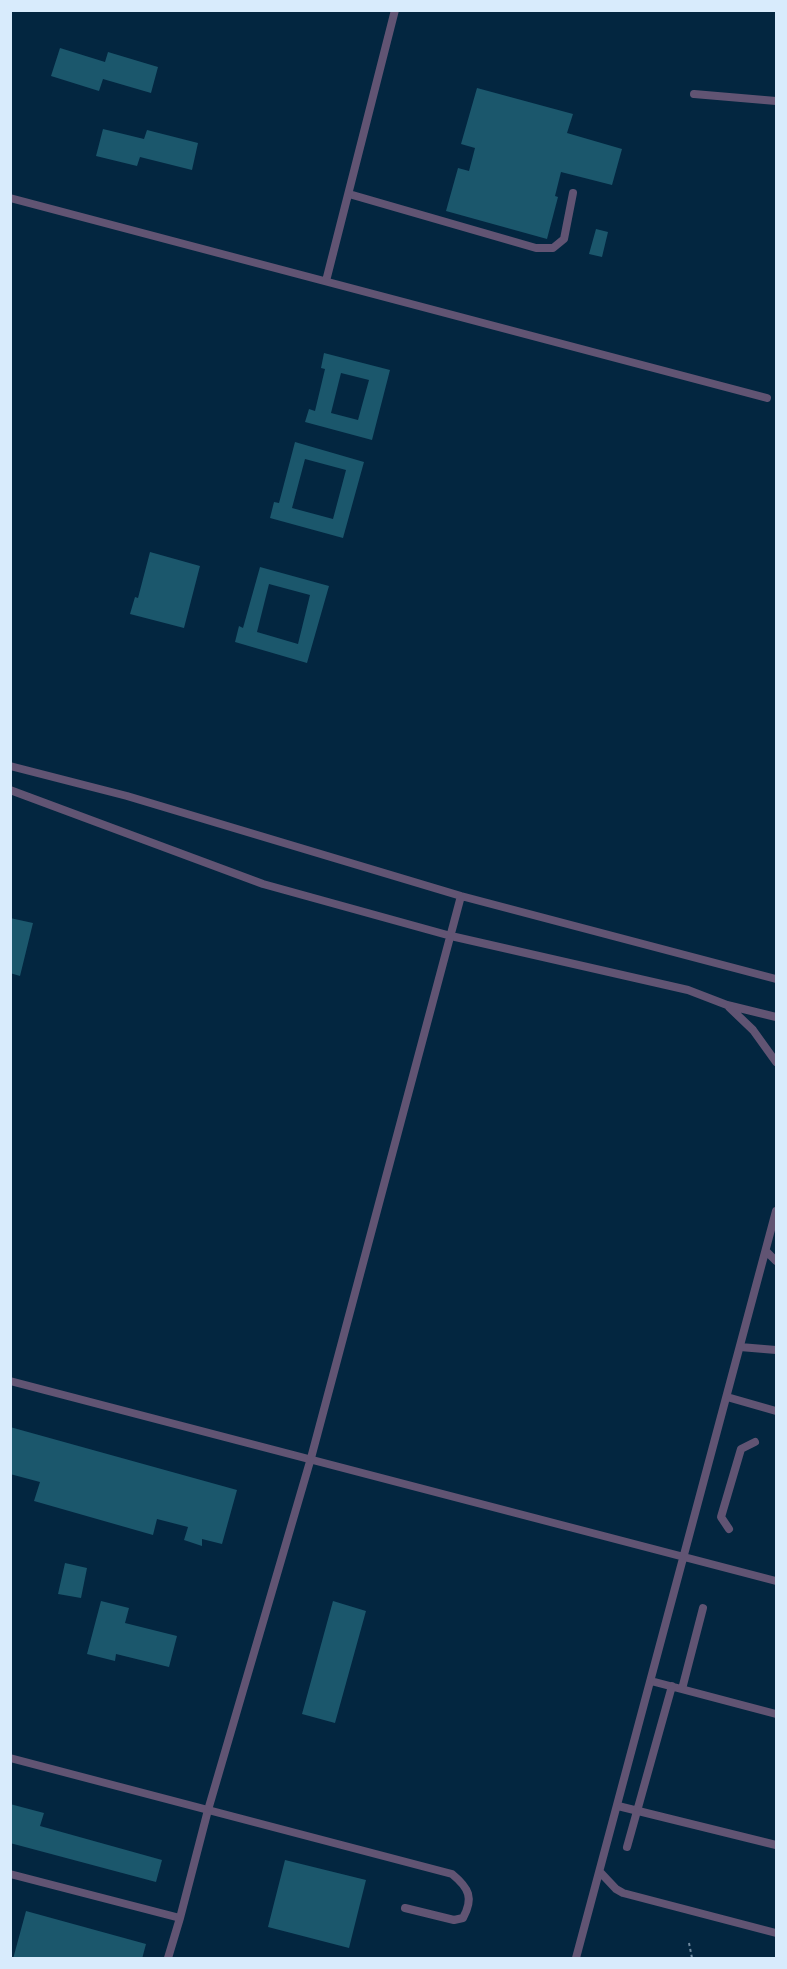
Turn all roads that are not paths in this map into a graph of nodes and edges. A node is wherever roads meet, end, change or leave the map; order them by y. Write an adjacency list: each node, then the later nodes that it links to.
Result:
1 (395, 10): 4 (lane)
2 (694, 94): 3 (lane)
3 (777, 101)
4 (349, 194): 5 (lane); 7 (lane)
5 (573, 194)
6 (10, 198): 7 (lane)
7 (326, 281): 8 (lane)
8 (767, 398)
9 (10, 766): 11 (lane)
10 (10, 790): 12 (lane)
11 (461, 896): 12 (lane); 13 (lane)
12 (451, 936): 14 (lane); 26 (lane)
13 (777, 979)
14 (728, 1005): 15 (lane); 16 (lane)
15 (777, 1017)
16 (777, 1062)
17 (777, 1211): 18 (lane)
18 (766, 1251): 19 (lane); 20 (lane)
19 (777, 1262)
20 (740, 1347): 21 (lane); 23 (lane)
21 (777, 1350)
22 (10, 1380): 26 (lane)
23 (727, 1397): 24 (lane); 28 (lane)
24 (777, 1411)
25 (755, 1442): 27 (lane)
26 (311, 1458): 28 (lane); 37 (lane)
27 (729, 1529)
28 (684, 1557): 29 (lane); 31 (lane)
29 (777, 1581)
30 (703, 1608): 33 (lane)
31 (651, 1680): 32 (lane); 36 (lane)
32 (672, 1686): 33 (lane); 38 (lane)
33 (682, 1689): 34 (lane)
34 (777, 1714)
35 (10, 1758): 37 (lane)
36 (618, 1806): 38 (lane); 41 (lane)
37 (208, 1810): 43 (lane); 44 (lane)
38 (638, 1811): 39 (lane); 40 (lane)
39 (777, 1845)
40 (627, 1847)
41 (600, 1872): 45 (lane); 47 (lane)
42 (10, 1874): 44 (lane)
43 (405, 1908)
44 (180, 1918): 46 (lane)
45 (777, 1933)
46 (168, 1959)
47 (576, 1959)

